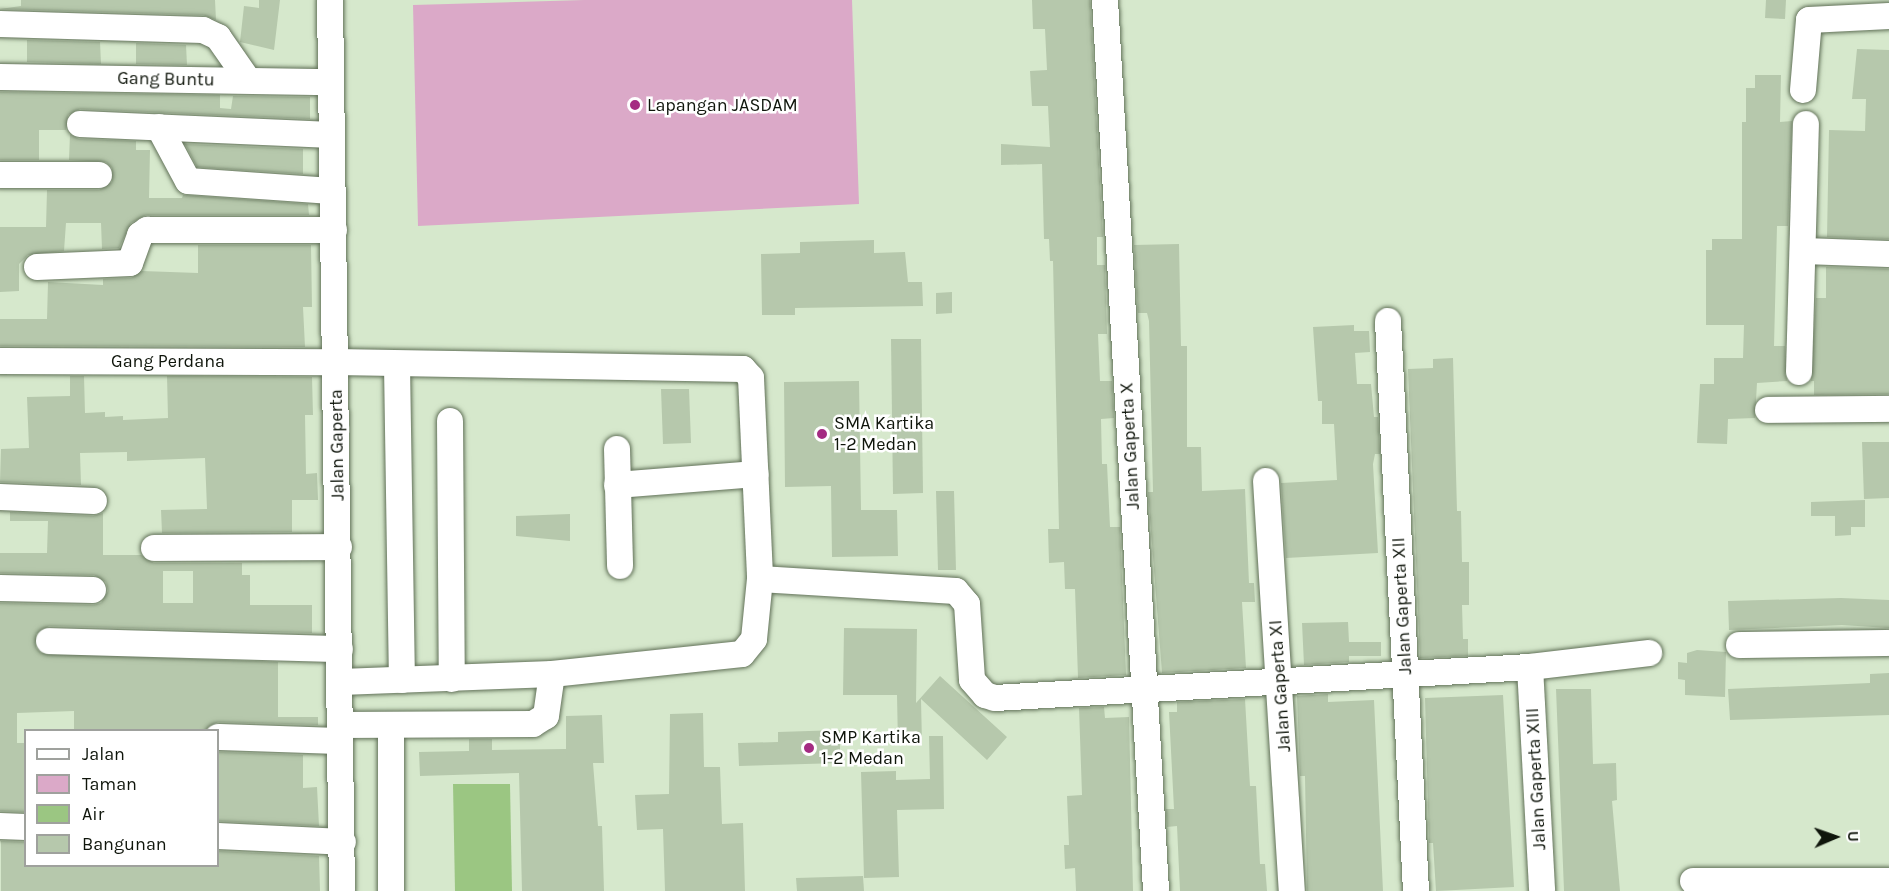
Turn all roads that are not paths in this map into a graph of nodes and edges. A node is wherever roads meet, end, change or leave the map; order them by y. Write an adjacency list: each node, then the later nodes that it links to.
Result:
1 (330, 0): 7 (street, Jalan Gaperta)
2 (1105, 0): 52 (street, Jalan Gaperta X)
3 (1889, 16): 8 (street)
4 (0, 24): 6 (street)
5 (0, 77): 6 (street, Gang Buntu)
6 (248, 80): 7 (street, Gang Buntu)
7 (331, 82): 12 (street, Jalan Gaperta)
8 (1803, 90)
9 (80, 124): 11 (street)
10 (1806, 124): 17 (street)
11 (159, 127): 12 (street); 15 (street)
12 (332, 135): 15 (street, Jalan Gaperta)
13 (0, 175): 14 (street)
14 (99, 175)
15 (332, 191): 16 (street, Jalan Gaperta)
16 (334, 230): 19 (street); 22 (street, Jalan Gaperta)
17 (1803, 251): 18 (street); 24 (street)
18 (1889, 254)
19 (37, 267)
20 (1388, 321): 46 (street, Jalan Gaperta XII)
21 (0, 361): 22 (street, Gang Perdana)
22 (336, 362): 23 (street, Gang Perdana); 34 (street, Jalan Gaperta)
23 (397, 365): 29 (street, Gang Perdana); 49 (street)
24 (1799, 372)
25 (1889, 409): 26 (street)
26 (1768, 410)
27 (450, 421): 48 (street)
28 (617, 449): 31 (street)
29 (756, 474): 31 (street); 37 (street, Gang Perdana)
30 (1266, 481): 50 (street, Jalan Gaperta XI)
31 (617, 484): 36 (street)
32 (0, 497): 33 (street)
33 (94, 501)
34 (339, 547): 35 (street); 43 (street, Jalan Gaperta)
35 (154, 548)
36 (620, 566)
37 (760, 579): 47 (street, Gang Perdana); 52 (street)
38 (0, 588): 39 (street)
39 (93, 590)
40 (49, 641): 43 (street)
41 (1889, 643): 42 (street)
42 (1739, 645)
43 (340, 649): 51 (street, Jalan Gaperta)
44 (1649, 653): 45 (street)
45 (1530, 667): 46 (street); 67 (street, Jalan Gaperta XIII)
46 (1405, 673): 50 (street); 66 (street, Jalan Gaperta XII)
47 (552, 674): 48 (street, Gang Perdana); 53 (street)
48 (452, 679): 49 (street, Gang Perdana)
49 (402, 680): 51 (street, Gang Perdana)
50 (1280, 681): 52 (street); 65 (street, Jalan Gaperta XI)
51 (340, 682): 54 (street, Jalan Gaperta)
52 (1144, 690): 64 (street, Jalan Gaperta X)
53 (391, 725): 54 (street); 63 (street)
54 (340, 733): 55 (street); 59 (street, Jalan Gaperta)
55 (219, 737)
56 (0, 826): 57 (street)
57 (24, 827)
58 (219, 836): 59 (street)
59 (343, 842): 62 (street, Jalan Gaperta)
60 (1693, 881): 61 (street)
61 (1889, 881)
62 (342, 891)
63 (391, 891)
64 (1156, 891)
65 (1292, 891)
66 (1416, 891)
67 (1542, 891)

